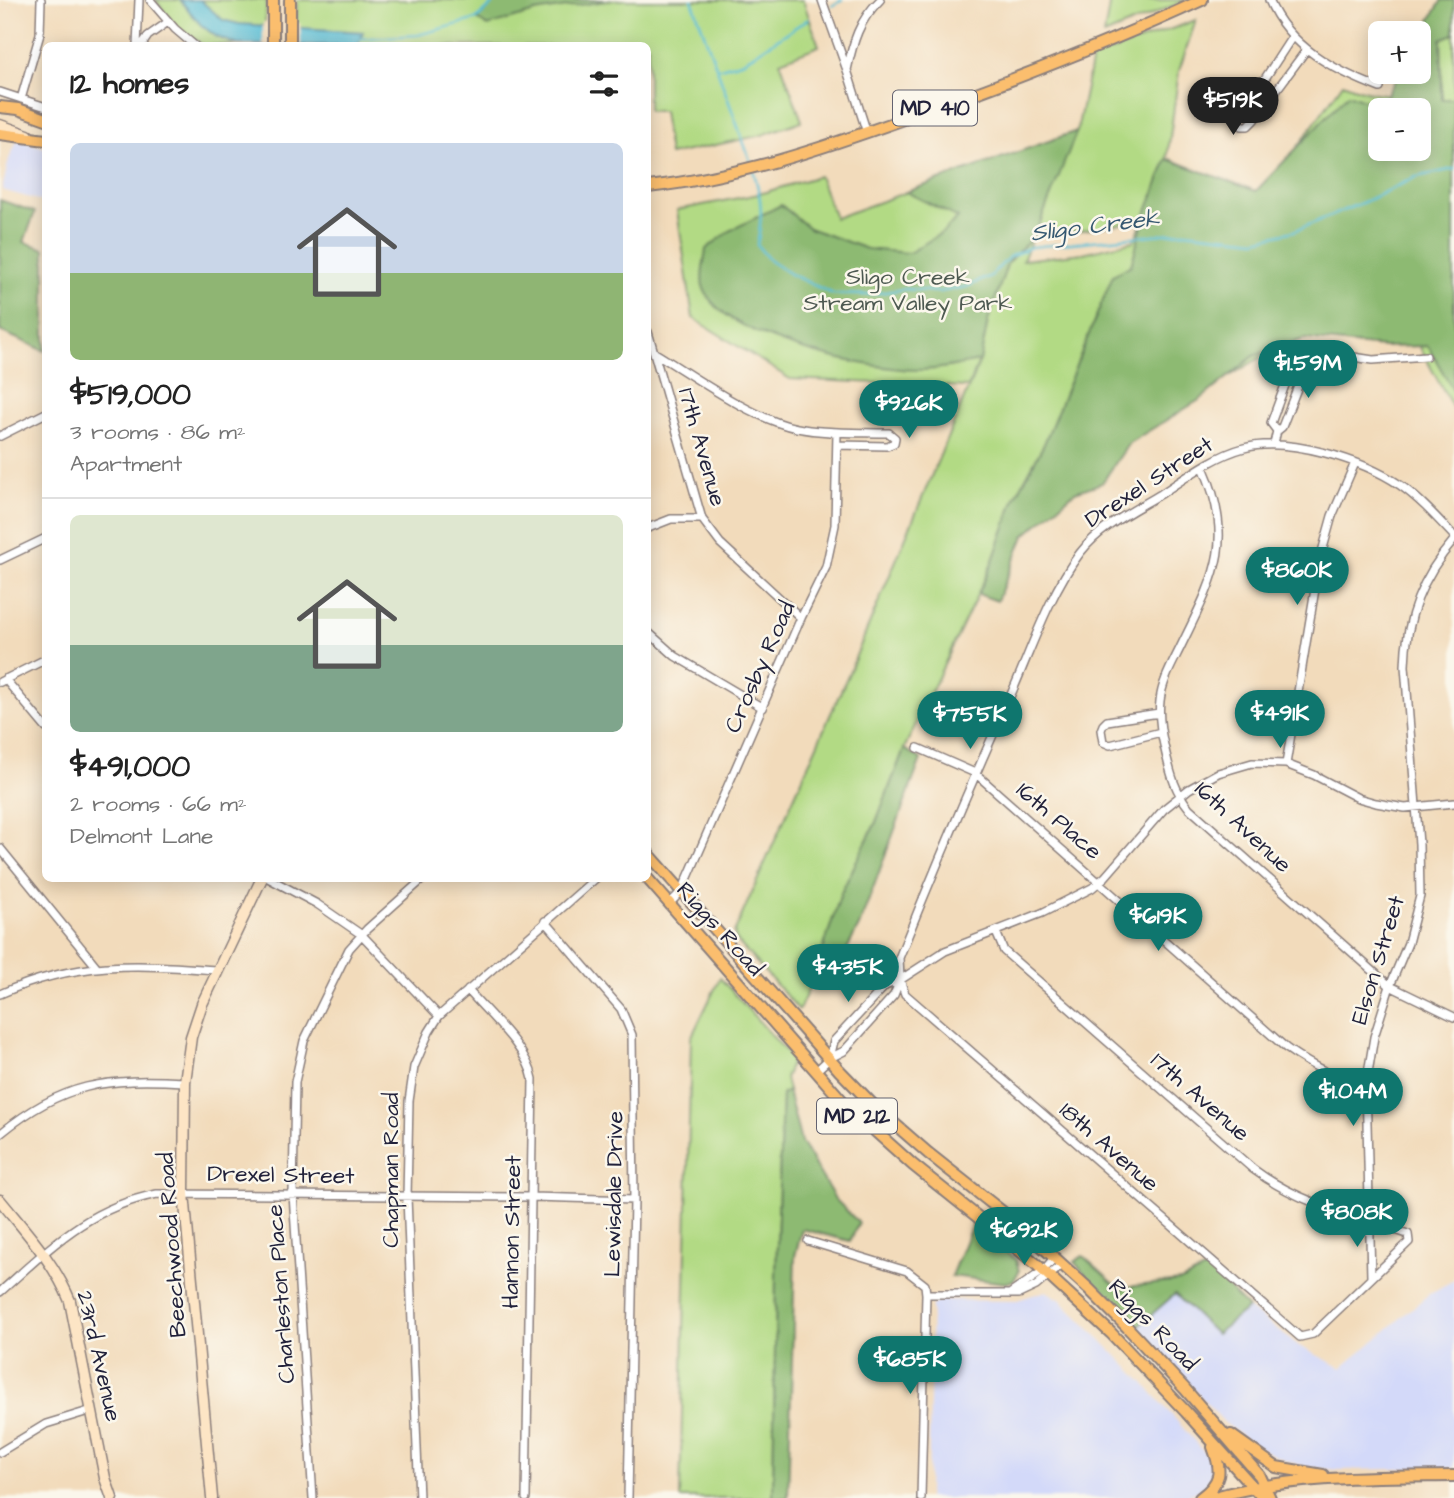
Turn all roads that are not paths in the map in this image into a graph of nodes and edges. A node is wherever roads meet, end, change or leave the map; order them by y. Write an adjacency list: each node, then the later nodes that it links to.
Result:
1 (41, 0): 21 (street)
2 (139, 0): 12 (street)
3 (150, 0): 10 (street)
4 (273, 0): 15 (main road)
5 (290, 0): 16 (main road)
6 (821, 0): 18 (street)
7 (880, 0): 18 (street)
8 (1202, 0): 26 (main road, MD 410)
9 (1269, 0): 11 (street)
10 (168, 22): 13 (street); 14 (street)
11 (1293, 37): 17 (street); 17 (street)
12 (139, 42)
13 (143, 42)
14 (190, 42)
15 (273, 42)
16 (290, 42)
17 (1307, 49): 19 (street)
18 (847, 70): 26 (street)
19 (1380, 88)
20 (0, 92): 21 (street)
21 (19, 104): 22 (main road); 23 (street); 24 (main road)
22 (0, 105)
23 (42, 107)
24 (42, 117)
25 (0, 125): 28 (street)
26 (866, 133): 29 (main road, MD 410)
27 (0, 134): 28 (main road)
28 (42, 138)
29 (651, 187)
30 (651, 341): 32 (street, 17th Avenue)
31 (1308, 350): 33 (street); 35 (street); 35 (street)
32 (655, 353): 36 (street); 42 (street, 17th Avenue)
33 (1426, 356)
34 (42, 415): 37 (street)
35 (1277, 431): 38 (street)
36 (838, 432): 39 (street, Crosby Road); 39 (street)
37 (0, 436)
38 (1274, 443): 40 (street); 41 (street, Drexel Street)
39 (837, 445): 47 (street, Crosby Road)
40 (1355, 463): 44 (street); 56 (street)
41 (1203, 467): 52 (street, 16th Avenue); 57 (street, Drexel Street)
42 (702, 519): 43 (street); 47 (street, 17th Avenue)
43 (651, 527)
44 (1454, 538): 60 (street, Elson Street)
45 (42, 540): 46 (street)
46 (0, 560)
47 (801, 618): 51 (street, Crosby Road)
48 (651, 635): 51 (street)
49 (42, 661): 50 (street)
50 (3, 681): 53 (street)
51 (764, 708): 69 (street, Crosby Road)
52 (1159, 713): 54 (street, 16th Avenue); 54 (street)
53 (42, 725)
54 (1161, 732): 58 (street, 16th Avenue)
55 (918, 748): 57 (street, 16th Place)
56 (1286, 764): 58 (street); 60 (street)
57 (975, 773): 68 (street, 16th Place); 76 (street, Drexel Street)
58 (1180, 797): 68 (street); 77 (street, 16th Avenue)
59 (1454, 803): 60 (street)
60 (1416, 807): 77 (street, Elson Street)
61 (0, 848): 74 (street)
62 (651, 856): 69 (main road, Riggs Road / MD 212)
63 (260, 882): 75 (street, Beechwood Road)
64 (276, 882): 73 (street)
65 (420, 882): 73 (street, Charleston Place)
66 (591, 882): 71 (street, Chapman Road)
67 (650, 882): 70 (main road, Riggs Road / MD 212)
68 (1100, 883): 72 (street); 85 (street, 16th Place)
69 (682, 891): 70 (street, Crosby Road); 82 (main road, Riggs Road / MD 212)
70 (669, 904): 83 (main road, Riggs Road / MD 212)
71 (545, 921): 78 (street, Chapman Road); 92 (street, Lewisdale Drive)
72 (996, 932): 76 (street); 93 (street, 17th Avenue)
73 (362, 935): 80 (street); 88 (street, Charleston Place)
74 (96, 966): 75 (street); 79 (street)
75 (217, 970): 84 (street, Beechwood Road)
76 (900, 980): 82 (street, Drexel Street); 82 (street); 98 (street, 18th Avenue)
77 (1390, 986): 81 (street, 16th Avenue); 85 (street, Elson Street)
78 (468, 990): 80 (street, Chapman Road); 90 (street, Hannon Street)
79 (0, 994)
80 (439, 1016): 89 (street, Chapman Road)
81 (1454, 1017)
82 (830, 1058): 83 (street); 96 (main road, Riggs Road / MD 212)
83 (816, 1072): 97 (main road, Riggs Road / MD 212)
84 (185, 1082): 86 (street); 87 (street, Beechwood Road)
85 (1366, 1085): 93 (street, Elson Street)
86 (0, 1134)
87 (184, 1193): 88 (street, Drexel Street); 95 (street, Drexel Street); 110 (street, Beechwood Road)
88 (293, 1194): 89 (street, Drexel Street); 111 (street, Charleston Place)
89 (407, 1197): 90 (street, Drexel Street); 112 (street, Chapman Road)
90 (533, 1197): 92 (street, Drexel Street); 113 (street, Hannon Street)
91 (0, 1200): 95 (street, 23rd Avenue)
92 (634, 1200): 114 (street, Lewisdale Drive)
93 (1369, 1222): 98 (street, Elson Street); 98 (street, 17th Avenue)
94 (808, 1241): 100 (street)
95 (43, 1254): 99 (street, Drexel Street); 101 (street, 23rd Avenue)
96 (1057, 1261): 97 (street); 102 (main road, Riggs Road / MD 212)
97 (1046, 1274): 100 (street); 103 (main road, Riggs Road / MD 212)
98 (1371, 1278)
99 (0, 1292)
100 (926, 1294): 115 (street)
101 (92, 1410): 104 (street); 109 (street, 23rd Avenue)
102 (1213, 1422): 106 (main road); 107 (main road, Riggs Road / MD 212)
103 (1211, 1441): 108 (main road, Riggs Road / MD 212); 116 (main road)
104 (0, 1452)
105 (1454, 1476): 106 (main road)
106 (1346, 1479): 107 (main road)
107 (1266, 1486): 108 (main road); 119 (main road, Riggs Road / MD 212)
108 (1253, 1488): 117 (main road); 118 (main road, Riggs Road / MD 212)
109 (112, 1498)
110 (212, 1498)
111 (313, 1498)
112 (419, 1498)
113 (526, 1498)
114 (628, 1498)
115 (921, 1498)
116 (1200, 1498)
117 (1211, 1498)
118 (1263, 1498)
119 (1270, 1498)

